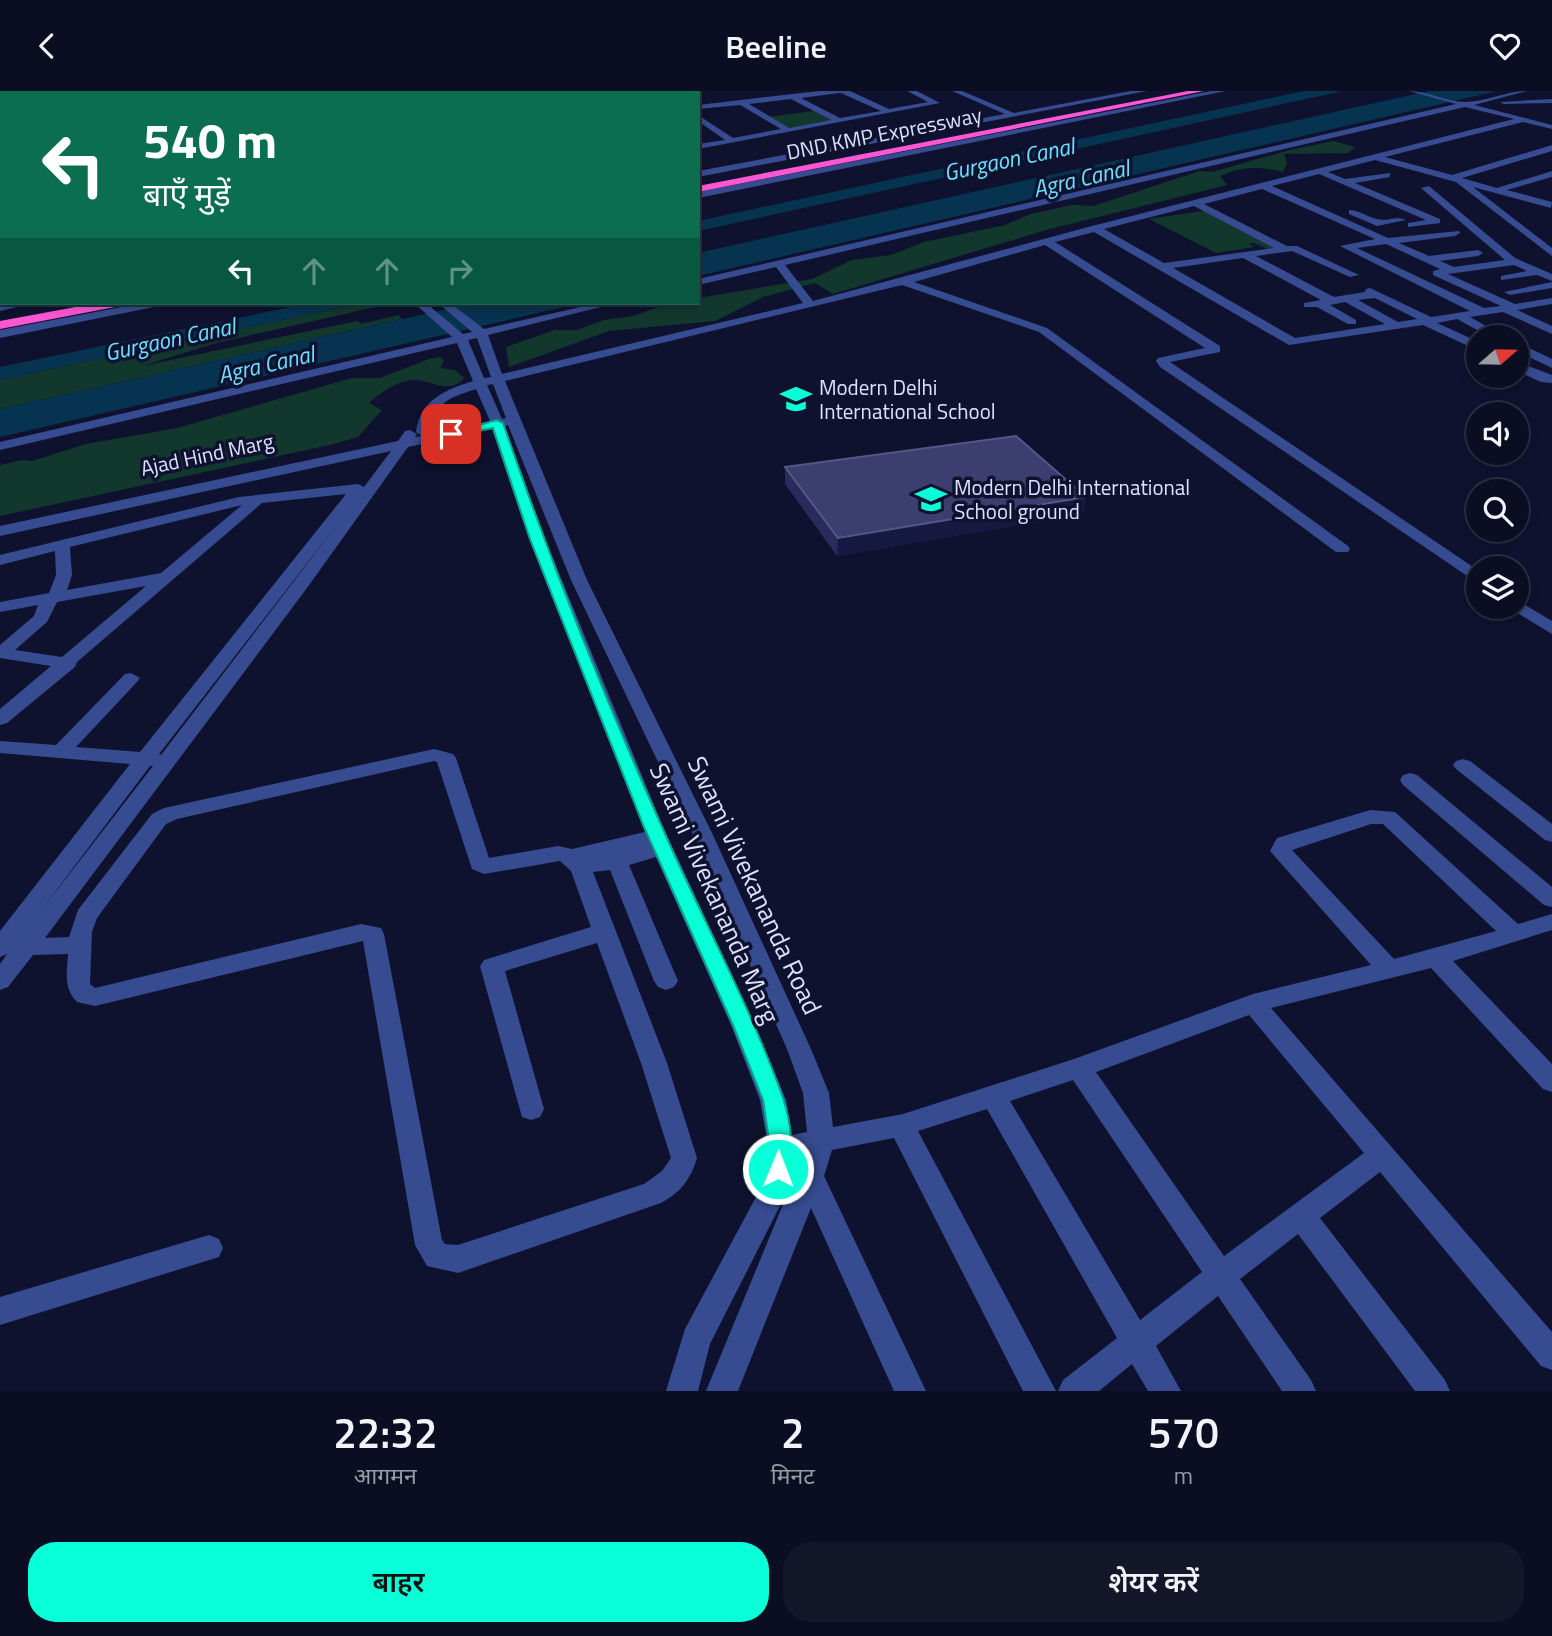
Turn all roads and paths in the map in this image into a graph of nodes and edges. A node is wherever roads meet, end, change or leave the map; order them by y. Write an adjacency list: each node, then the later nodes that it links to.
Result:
1 (842, 91): 12 (street); 17 (street)
2 (911, 91): 17 (street)
3 (956, 91): 18 (street)
4 (1143, 91): 18 (street)
5 (1180, 91): 26 (highway, DND KMP Expressway)
6 (1200, 91): 33 (highway, DND KMP Expressway)
7 (1222, 91): 33 (street)
8 (1443, 91): 13 (street)
9 (1523, 91): 13 (street)
10 (1417, 92): 13 (street)
11 (726, 93): 15 (street)
12 (792, 96): 15 (street); 22 (street)
13 (1475, 101): 14 (street); 19 (street); 21 (street); 21 (street)
14 (1552, 101)
15 (741, 102): 16 (street); 27 (street)
16 (700, 107)
17 (889, 112): 22 (street)
18 (1013, 115): 29 (street)
19 (1414, 116): 23 (street); 78 (street)
20 (700, 118): 30 (street)
21 (1525, 118): 25 (street); 28 (street)
22 (839, 121): 27 (street)
23 (1440, 122)
24 (1453, 125): 28 (street)
25 (1552, 127)
26 (977, 130): 29 (highway); 36 (highway, DND KMP Expressway)
27 (789, 131): 30 (street)
28 (1479, 131): 35 (street)
29 (925, 132): 31 (street)
30 (732, 141): 32 (street)
31 (847, 146): 36 (highway); 40 (street)
32 (700, 147)
33 (928, 147): 37 (highway, DND KMP Expressway); 38 (street)
34 (1552, 148): 43 (street)
35 (1377, 157): 39 (street); 43 (street)
36 (824, 160): 49 (highway, DND KMP Expressway)
37 (846, 160): 38 (highway); 50 (highway, DND KMP Expressway)
38 (877, 160): 53 (street)
39 (1321, 172): 45 (street); 46 (street)
40 (700, 174)
41 (1552, 174): 52 (street)
42 (1387, 175): 44 (street)
43 (1455, 177): 52 (street); 63 (street)
44 (1363, 178): 46 (street); 54 (street)
45 (1297, 181): 47 (street); 48 (street)
46 (1344, 182): 55 (street)
47 (1264, 185): 56 (street); 59 (street)
48 (1322, 186)
49 (700, 187)
50 (700, 187)
51 (1426, 188): 77 (street)
52 (1499, 190): 57 (street)
53 (700, 195)
54 (1405, 195)
55 (1390, 202): 58 (street); 65 (street)
56 (1195, 203): 64 (street); 70 (street)
57 (1552, 204): 61 (street)
58 (1343, 208): 59 (street); 60 (street)
59 (1317, 210): 65 (street)
60 (1377, 210)
61 (1528, 211)
62 (1517, 214): 63 (street)
63 (1506, 217): 73 (street)
64 (1095, 228): 67 (street); 79 (street)
65 (1364, 232): 68 (street)
66 (1455, 233): 68 (street)
67 (1046, 241): 88 (street); 136 (street)
68 (1386, 241): 71 (street); 75 (street)
69 (1451, 245): 71 (street)
70 (1285, 249): 74 (street); 84 (street)
71 (1407, 251): 75 (street); 76 (street)
72 (1478, 253): 76 (street)
73 (1552, 253)
74 (1243, 254): 79 (street); 95 (street)
75 (1363, 255): 85 (street)
76 (1427, 260): 81 (street)
77 (1513, 262): 81 (street); 82 (street)
78 (779, 264): 89 (street); 104 (street)
79 (1160, 267): 114 (street)
80 (1552, 270): 82 (street)
81 (1452, 271): 83 (street)
82 (1537, 272): 86 (street); 87 (street)
83 (1437, 273): 85 (street); 105 (street)
84 (1354, 275)
85 (1408, 277): 107 (street)
86 (1505, 278)
87 (1552, 278)
88 (902, 281): 104 (street); 134 (street)
89 (700, 282)
90 (1552, 285): 91 (street)
91 (1510, 292)
92 (1377, 295): 93 (street); 94 (street); 110 (street)
93 (1410, 296)
94 (1347, 299): 95 (street); 114 (street)
95 (1332, 301): 111 (street)
96 (1552, 301): 97 (street)
97 (1535, 303): 105 (street); 106 (street)
98 (76, 305): 109 (highway)
99 (105, 305): 112 (highway)
100 (149, 305): 117 (street)
101 (421, 305): 118 (street)
102 (446, 305): 116 (street)
103 (602, 305): 116 (street)
104 (810, 305): 123 (street)
105 (1509, 308): 107 (street); 115 (street)
106 (1552, 311)
107 (1482, 312): 108 (street)
108 (1459, 316): 110 (street); 113 (street)
109 (0, 319)
110 (1427, 321): 114 (street); 119 (street)
111 (1352, 322)
112 (0, 325)
113 (1476, 325)
114 (1397, 326)
115 (1552, 330)
116 (478, 331): 118 (street); 123 (street)
117 (0, 334)
118 (458, 336): 125 (street); 128 (street)
119 (1466, 340)
120 (1530, 353): 121 (street)
121 (1552, 364)
122 (1530, 372): 124 (street)
123 (498, 379): 125 (street); 126 (street)
124 (1552, 379)
125 (481, 383): 126 (street); 127 (street)
126 (504, 418): 127 (street); 127 (street); 153 (street, Swami Vivekananda Marg); 173 (street, Swami Vivekananda Road)
127 (405, 439): 129 (street); 131 (street, Ajad Hind Marg); 132 (street); 149 (street)
128 (0, 446)
129 (358, 488): 130 (street); 148 (street)
130 (259, 498): 133 (street); 137 (street)
131 (0, 520)
132 (0, 531)
133 (62, 544): 135 (street); 138 (street)
134 (1342, 549)
135 (0, 560)
136 (1466, 570)
137 (168, 577): 138 (street); 143 (street)
138 (53, 598): 139 (street); 142 (street)
139 (0, 607)
140 (1529, 613): 141 (street)
141 (1552, 629)
142 (1, 653): 143 (street)
143 (69, 663): 145 (street)
144 (131, 678): 147 (street)
145 (0, 719)
146 (0, 747): 147 (street)
147 (59, 754): 148 (street)
148 (146, 760): 149 (street); 162 (street)
149 (168, 761): 161 (street)
150 (1464, 765): 152 (street)
151 (1410, 780): 156 (street)
152 (1552, 835)
153 (659, 842): 154 (street); 155 (street); 174 (street, Swami Vivekananda Marg)
154 (617, 860): 155 (street); 166 (street)
155 (575, 862): 158 (street); 160 (street)
156 (1552, 898)
157 (1552, 922): 159 (street)
158 (604, 932): 160 (street); 171 (street)
159 (1514, 934): 163 (street); 164 (street)
160 (80, 944): 161 (street)
161 (27, 946): 165 (street)
162 (0, 948)
163 (1436, 958): 164 (street); 169 (street)
164 (1389, 969): 167 (street)
165 (0, 981)
166 (666, 981)
167 (1253, 1003): 168 (street); 175 (street)
168 (1079, 1069): 170 (street); 179 (street)
169 (1552, 1081)
170 (992, 1094): 172 (street); 181 (street)
171 (531, 1109)
172 (903, 1125): 173 (street); 186 (street)
173 (821, 1142): 174 (street); 176 (street, Swami Vivekananda Road)
174 (779, 1149): 183 (street, Swami Vivekananda Marg)
175 (1382, 1155): 177 (street); 182 (street)
176 (810, 1176): 184 (street, Swami Vivekananda Road); 185 (street)
177 (1301, 1216): 179 (street); 190 (street)
178 (209, 1248): 180 (street)
179 (1219, 1277): 181 (street); 189 (street)
180 (0, 1311)
181 (1136, 1344): 187 (street); 188 (street)
182 (1552, 1355)
183 (682, 1391)
184 (722, 1391)
185 (910, 1391)
186 (1040, 1391)
187 (1074, 1391)
188 (1165, 1391)
189 (1300, 1391)
190 (1434, 1391)

